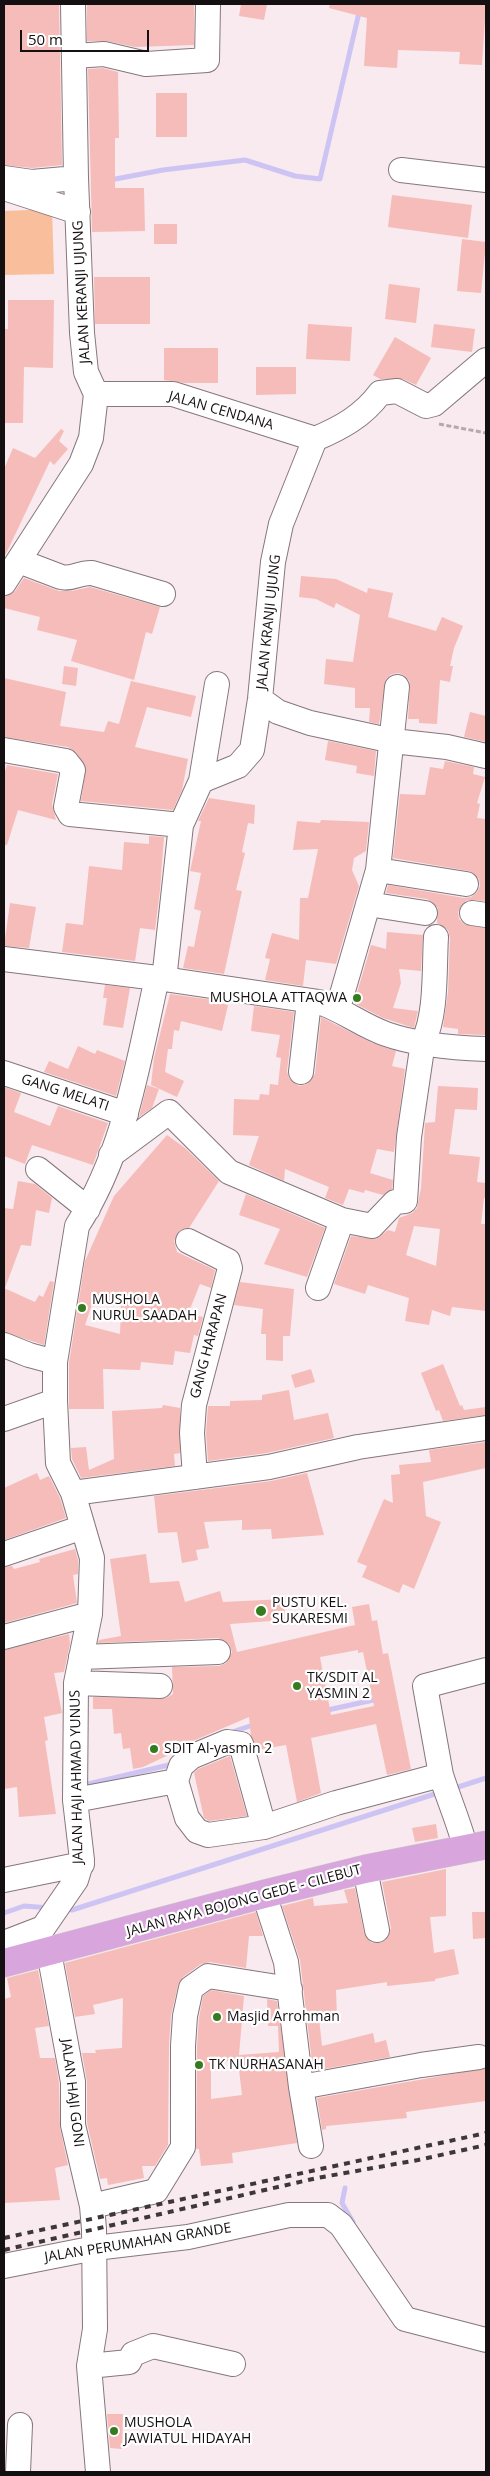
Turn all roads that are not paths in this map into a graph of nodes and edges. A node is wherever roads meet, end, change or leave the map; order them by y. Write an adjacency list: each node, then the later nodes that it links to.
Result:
1 (73, 4): 3 (street)
2 (208, 4): 3 (street)
3 (74, 56): 8 (street)
4 (400, 170): 6 (street)
5 (4, 178): 8 (street)
6 (486, 180)
7 (4, 188): 8 (street)
8 (77, 195): 10 (street, JALAN KERANJI UJUNG)
9 (486, 360): 11 (street)
10 (96, 394): 11 (street, JALAN CENDANA); 12 (street, JALAN KERANJI UJUNG)
11 (315, 439): 17 (street, JALAN KRANJI UJUNG)
12 (19, 560): 13 (street, JALAN KERANJI UJUNG); 14 (street)
13 (4, 584)
14 (163, 594)
15 (217, 684): 21 (street, JALAN HAJI AHMAD YUNUS)
16 (397, 687): 18 (street)
17 (269, 706): 18 (street); 21 (street, JALAN KRANJI UJUNG)
18 (392, 741): 20 (street); 23 (street)
19 (4, 750): 22 (street)
20 (486, 756)
21 (201, 781): 22 (street, JALAN HAJI AHMAD YUNUS)
22 (182, 825): 29 (street, JALAN HAJI AHMAD YUNUS)
23 (378, 870): 24 (street); 25 (street)
24 (466, 884)
25 (368, 904): 26 (street); 31 (street)
26 (425, 913)
27 (436, 937): 32 (street)
28 (4, 959): 29 (street)
29 (161, 978): 30 (street); 36 (street, JALAN HAJI AHMAD YUNUS)
30 (309, 1001): 31 (street); 34 (street)
31 (338, 1008): 32 (street)
32 (423, 1042): 33 (street); 40 (street)
33 (486, 1049)
34 (301, 1072)
35 (4, 1073): 36 (street, GANG MELATI)
36 (126, 1114): 37 (street, JALAN HAJI AHMAD YUNUS)
37 (111, 1155): 39 (street, JALAN HAJI AHMAD YUNUS); 40 (street)
38 (38, 1169): 39 (street)
39 (88, 1209): 44 (street, JALAN HAJI AHMAD YUNUS)
40 (342, 1220): 42 (street)
41 (188, 1241): 48 (street, GANG HARAPAN)
42 (318, 1288)
43 (4, 1345): 44 (street)
44 (55, 1362): 45 (street, JALAN HAJI AHMAD YUNUS)
45 (55, 1401): 46 (street); 49 (street, JALAN HAJI AHMAD YUNUS)
46 (4, 1418)
47 (486, 1428): 48 (street)
48 (195, 1477): 49 (street)
49 (73, 1493): 50 (street, JALAN HAJI AHMAD YUNUS)
50 (83, 1527): 51 (street); 52 (street, JALAN HAJI AHMAD YUNUS)
51 (4, 1554)
52 (90, 1614): 53 (street); 55 (street, JALAN HAJI AHMAD YUNUS)
53 (4, 1637)
54 (218, 1652): 55 (street)
55 (81, 1657): 57 (street, JALAN HAJI AHMAD YUNUS)
56 (486, 1670): 60 (street)
57 (76, 1683): 58 (street); 61 (street, JALAN HAJI AHMAD YUNUS)
58 (160, 1686)
59 (176, 1780): 61 (street); 62 (street); 62 (street)
60 (444, 1787): 62 (street); 63 (street)
61 (75, 1800): 65 (street, JALAN HAJI AHMAD YUNUS)
62 (264, 1827)
63 (476, 1847): 64 (main road, JALAN RAYA BOJONG GEDE - CILEBUT)
64 (365, 1869): 67 (main road, JALAN RAYA BOJONG GEDE - CILEBUT); 68 (street)
65 (79, 1872): 66 (street); 69 (street)
66 (4, 1880)
67 (264, 1894): 69 (main road, JALAN RAYA BOJONG GEDE - CILEBUT); 72 (street)
68 (377, 1930)
69 (46, 1940): 70 (street); 71 (main road, JALAN RAYA BOJONG GEDE - CILEBUT); 76 (street, JALAN HAJI GONI)
70 (4, 1944)
71 (4, 1963)
72 (290, 1989): 74 (street); 76 (street)
73 (479, 2057): 74 (street)
74 (301, 2087): 75 (street)
75 (311, 2146)
76 (92, 2206): 77 (street, JALAN HAJI GONI)
77 (95, 2248): 78 (street, JALAN PERUMAHAN GRANDE); 79 (street, JALAN PERUMAHAN GRANDE); 81 (street, JALAN HAJI GONI)
78 (4, 2266)
79 (486, 2340)
80 (233, 2364): 81 (street)
81 (89, 2366): 84 (street, JALAN HAJI GONI)
82 (20, 2425): 83 (street)
83 (18, 2472)
84 (98, 2472)

